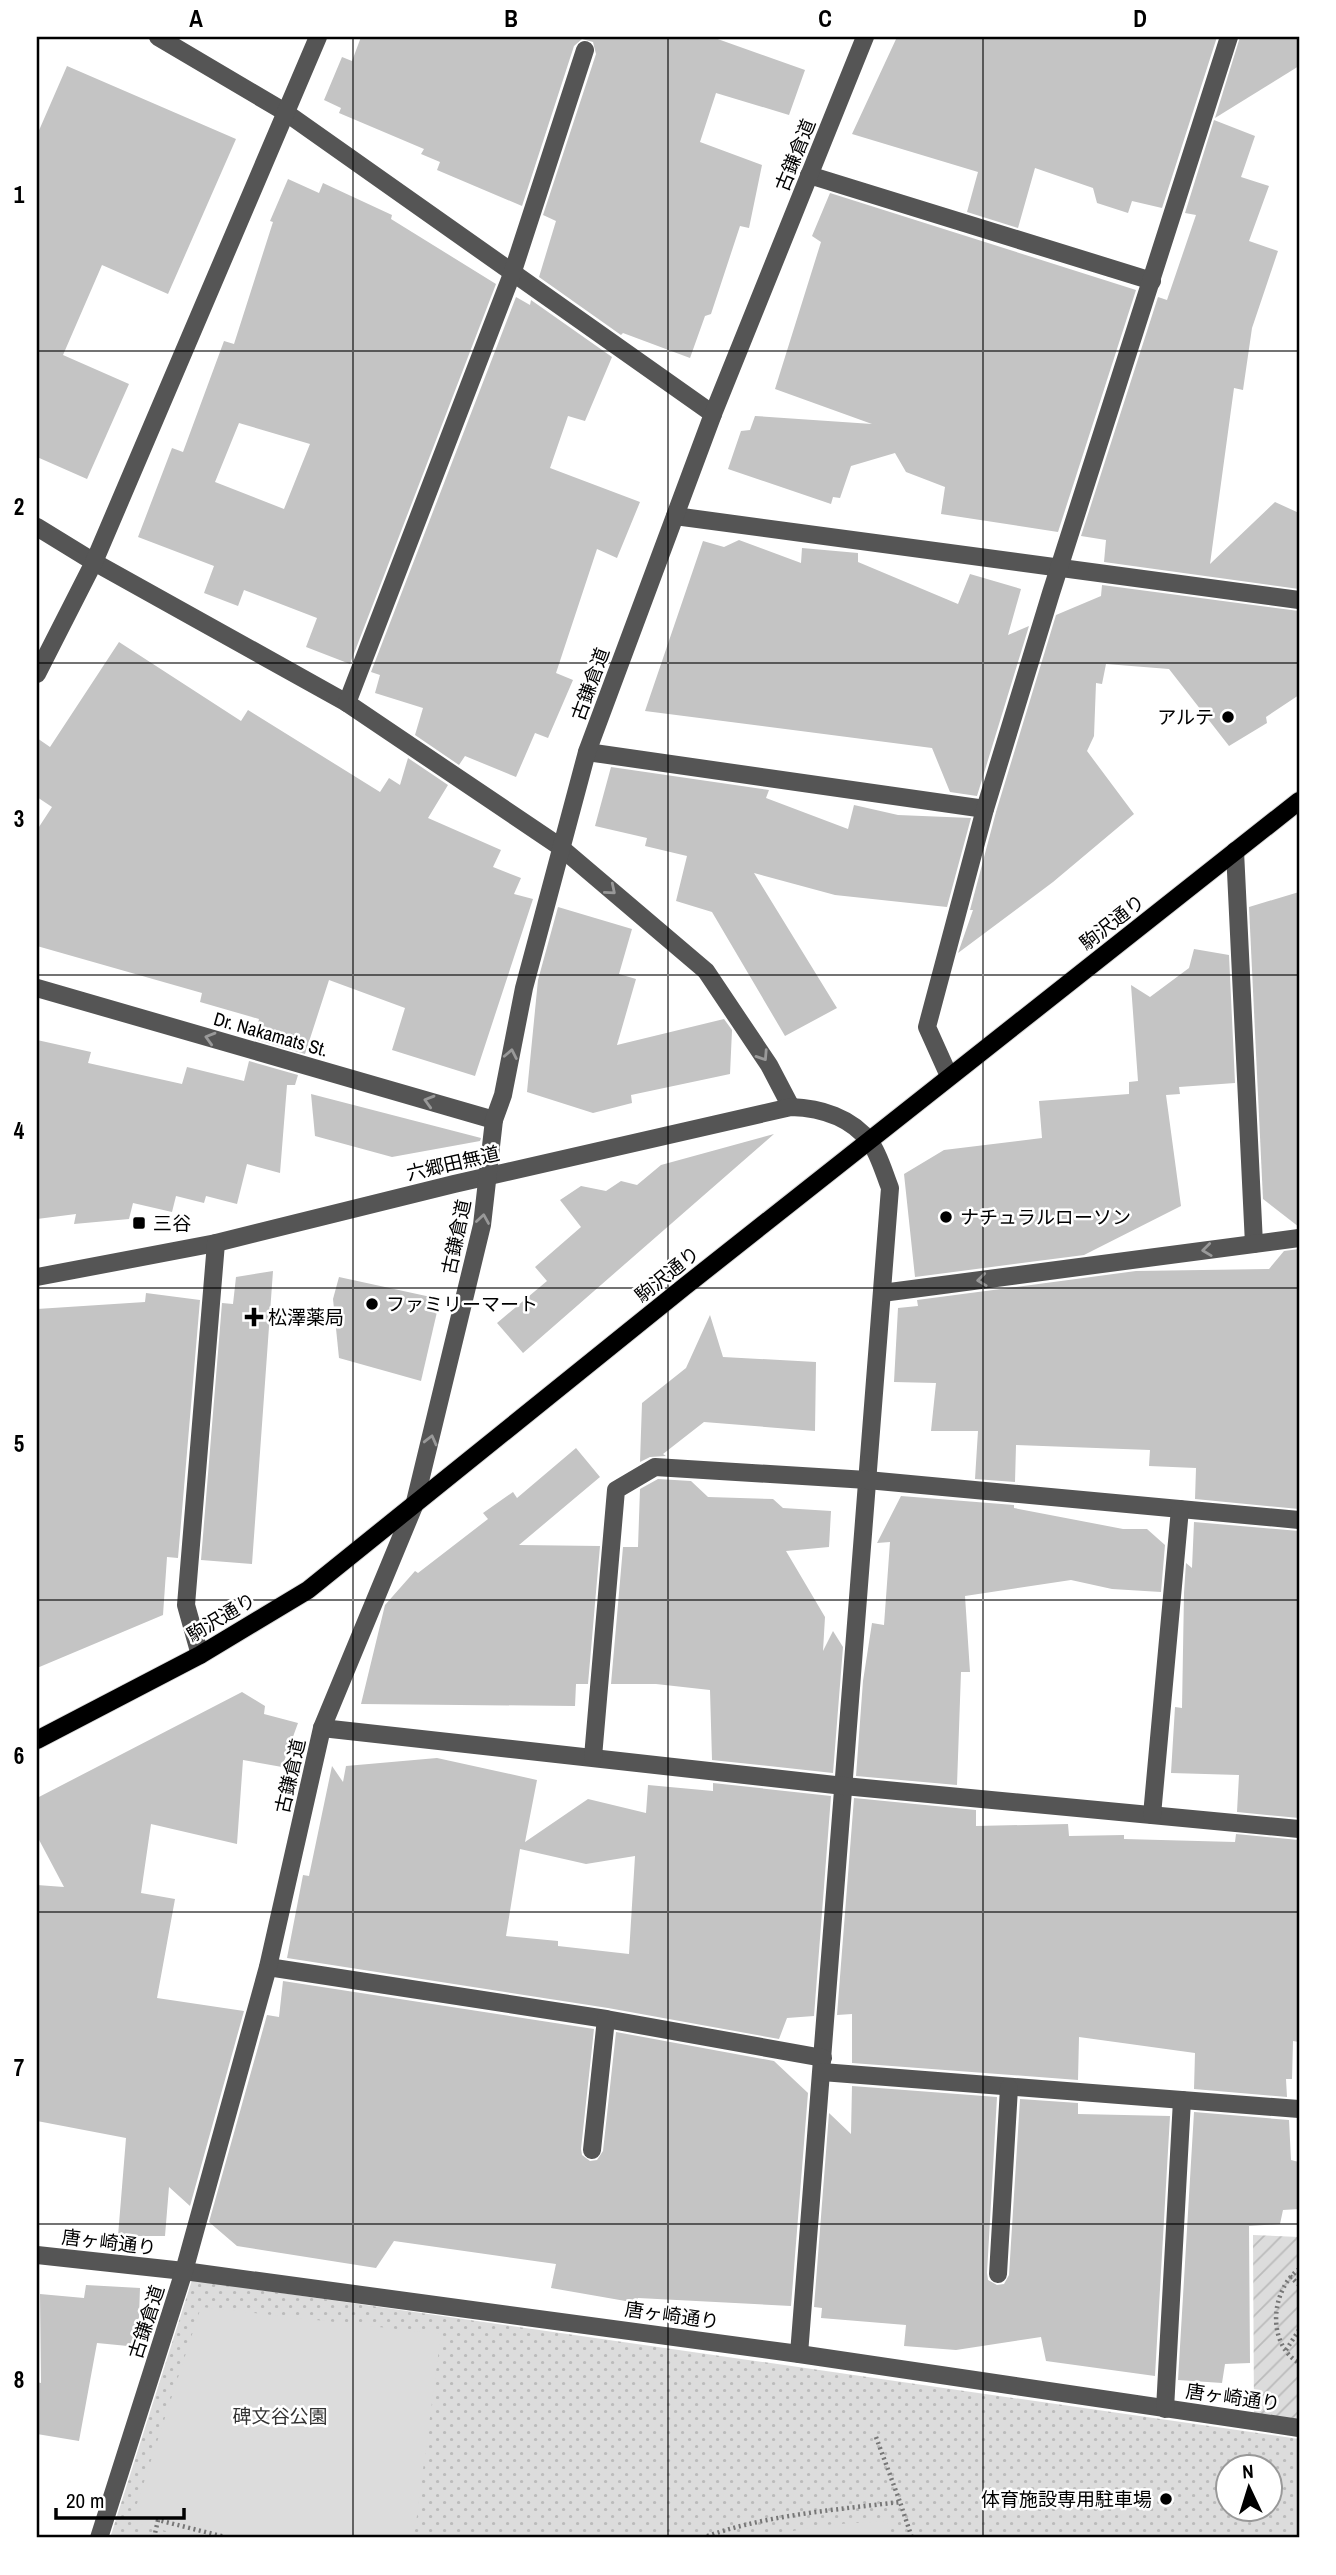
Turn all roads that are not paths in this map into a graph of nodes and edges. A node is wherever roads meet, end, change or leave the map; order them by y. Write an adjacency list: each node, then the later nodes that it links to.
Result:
1 (158, 37): 6 (street)
2 (318, 37): 6 (street)
3 (865, 37): 7 (street, 古鎌倉道)
4 (1229, 37): 9 (street)
5 (585, 50): 8 (street)
6 (285, 112): 8 (street); 13 (street)
7 (809, 175): 9 (street); 10 (street, 古鎌倉道)
8 (512, 274): 10 (street); 17 (street)
9 (1152, 281): 14 (street)
10 (713, 414): 11 (street, 古鎌倉道)
11 (674, 516): 14 (street); 18 (street, 古鎌倉道)
12 (37, 527): 13 (street)
13 (94, 562): 16 (street); 17 (street)
14 (1059, 567): 15 (street); 20 (street)
15 (1299, 600)
16 (37, 674)
17 (347, 703): 21 (street)
18 (587, 752): 20 (street); 21 (street, 古鎌倉道)
19 (1299, 802): 22 (main road, 駒沢通り)
20 (985, 809): 24 (street)
21 (559, 846): 25 (street, one-way to 25); 26 (street, 古鎌倉道, one-way to 21)
22 (1235, 851): 24 (main road, 駒沢通り); 31 (street)
23 (37, 988): 26 (street, Dr. Nakamats St., one-way to 23)
24 (949, 1076): 27 (main road, 駒沢通り)
25 (791, 1107): 27 (street, 六郷田無道); 28 (street, 六郷田無道)
26 (494, 1120): 28 (street, 古鎌倉道)
27 (870, 1142): 33 (street); 35 (main road, 駒沢通り)
28 (489, 1176): 30 (street, 六郷田無道); 35 (street, 古鎌倉道, one-way to 28)
29 (1299, 1238): 31 (street)
30 (216, 1243): 32 (street, 六郷田無道); 38 (street)
31 (1254, 1244): 33 (street, one-way to 33)
32 (37, 1278)
33 (882, 1293): 34 (street)
34 (867, 1480): 36 (street); 41 (street); 42 (street)
35 (414, 1506): 38 (main road, 駒沢通り); 39 (street, 古鎌倉道)
36 (1180, 1509): 37 (street); 43 (street)
37 (1299, 1520)
38 (200, 1655): 40 (main road, 駒沢通り)
39 (322, 1728): 41 (street); 45 (street, 古鎌倉道)
40 (37, 1740)
41 (593, 1757): 42 (street)
42 (844, 1786): 43 (street); 47 (street)
43 (1152, 1815): 44 (street)
44 (1299, 1829)
45 (268, 1966): 46 (street); 53 (street, 古鎌倉道)
46 (606, 2019): 47 (street); 51 (street)
47 (822, 2065): 48 (street); 55 (street)
48 (1009, 2088): 49 (street); 54 (street)
49 (1182, 2100): 50 (street); 56 (street)
50 (1299, 2109)
51 (592, 2150)
52 (37, 2255): 53 (street, 唐ヶ崎通り)
53 (184, 2271): 55 (street, 唐ヶ崎通り); 58 (street, 古鎌倉道)
54 (998, 2274)
55 (800, 2354): 56 (street, 唐ヶ崎通り)
56 (1165, 2409): 57 (street, 唐ヶ崎通り)
57 (1299, 2428)
58 (99, 2538)

